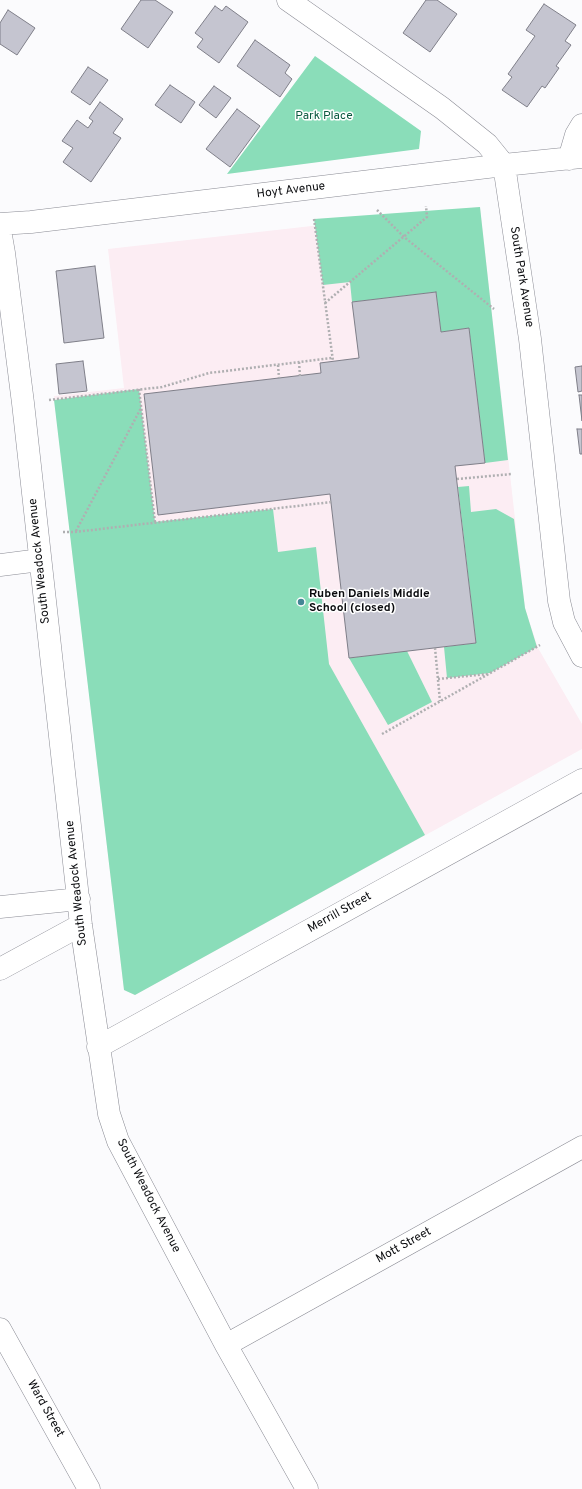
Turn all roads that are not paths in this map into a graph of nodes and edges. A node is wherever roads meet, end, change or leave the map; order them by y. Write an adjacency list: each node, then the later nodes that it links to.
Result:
1 (288, 0): 4 (street)
2 (582, 125): 3 (street)
3 (576, 158): 4 (street, Hoyt Avenue)
4 (504, 165): 5 (street, Hoyt Avenue); 9 (street, South Park Avenue)
5 (0, 224)
6 (0, 230): 7 (street, South Weadock Avenue)
7 (40, 560): 8 (street); 11 (street, South Weadock Avenue)
8 (0, 565)
9 (582, 656)
10 (582, 780): 15 (street, Merrill Street)
11 (79, 899): 12 (street); 13 (street, South Weadock Avenue)
12 (0, 907)
13 (81, 925): 14 (street); 15 (street, South Weadock Avenue)
14 (0, 969)
15 (98, 1047): 18 (street, South Weadock Avenue)
16 (582, 1147): 18 (street, Mott Street)
17 (0, 1329): 19 (street, Ward Street)
18 (226, 1345): 20 (street, South Weadock Avenue)
19 (89, 1489)
20 (307, 1489)

